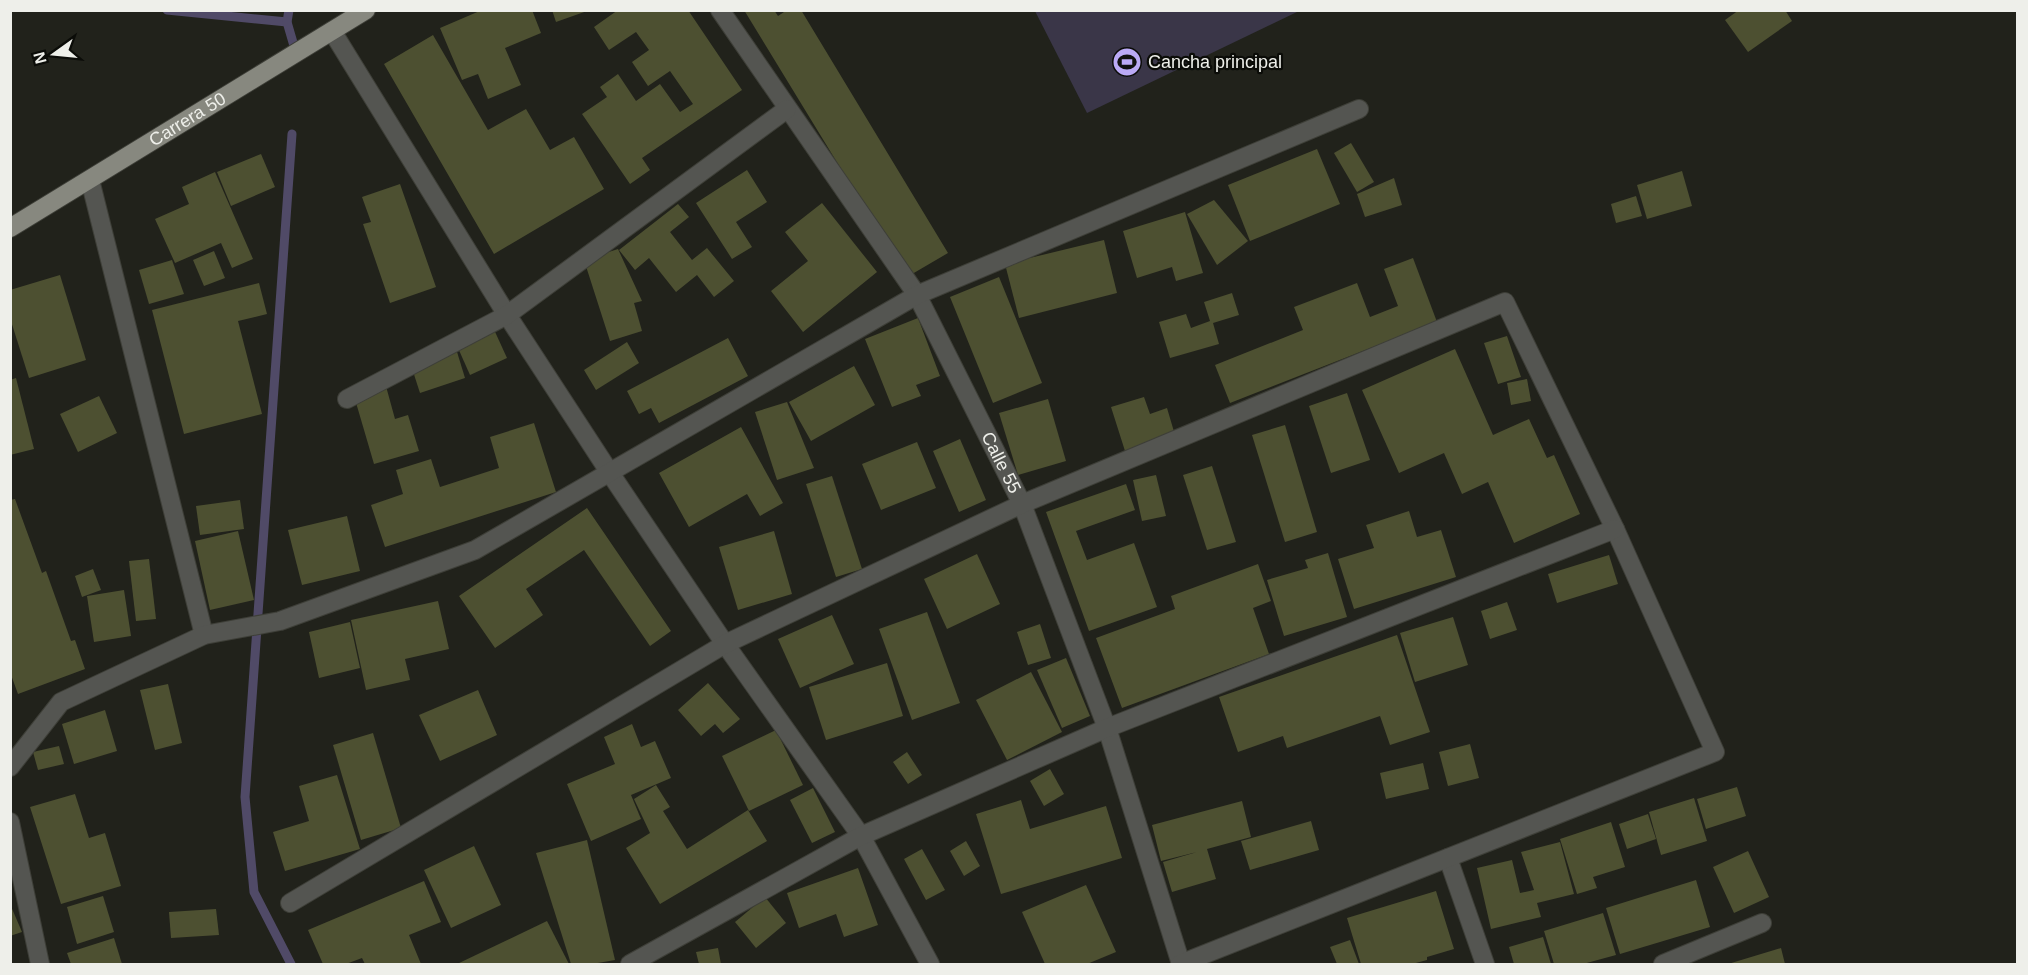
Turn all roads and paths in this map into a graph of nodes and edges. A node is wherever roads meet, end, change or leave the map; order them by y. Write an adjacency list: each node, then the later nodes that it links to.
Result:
1 (366, 10): 3 (main road, Carrera 50)
2 (720, 10): 4 (street, Calle 55)
3 (332, 31): 6 (main road, Carrera 50); 9 (street)
4 (787, 109): 8 (street, Calle 55); 9 (street)
5 (1359, 109): 8 (street)
6 (90, 180): 7 (main road, Carrera 50); 14 (street)
7 (10, 228)
8 (917, 295): 11 (street); 12 (street, Calle 55)
9 (507, 315): 10 (street); 11 (street)
10 (347, 399)
11 (610, 473): 14 (street); 15 (street)
12 (1022, 504): 13 (street); 15 (street); 16 (street, Calle 55)
13 (1615, 530): 16 (street); 20 (street)
14 (204, 635): 17 (street)
15 (725, 644): 19 (street); 21 (street)
16 (1107, 728): 19 (street); 26 (street, Calle 55)
17 (10, 767)
18 (10, 822): 23 (street)
19 (861, 836): 24 (street); 25 (street)
20 (1448, 858): 26 (street); 27 (street)
21 (290, 903)
22 (1762, 923): 28 (street)
23 (40, 964)
24 (630, 964)
25 (930, 964)
26 (1181, 964)
27 (1485, 964)
28 (1664, 964)

